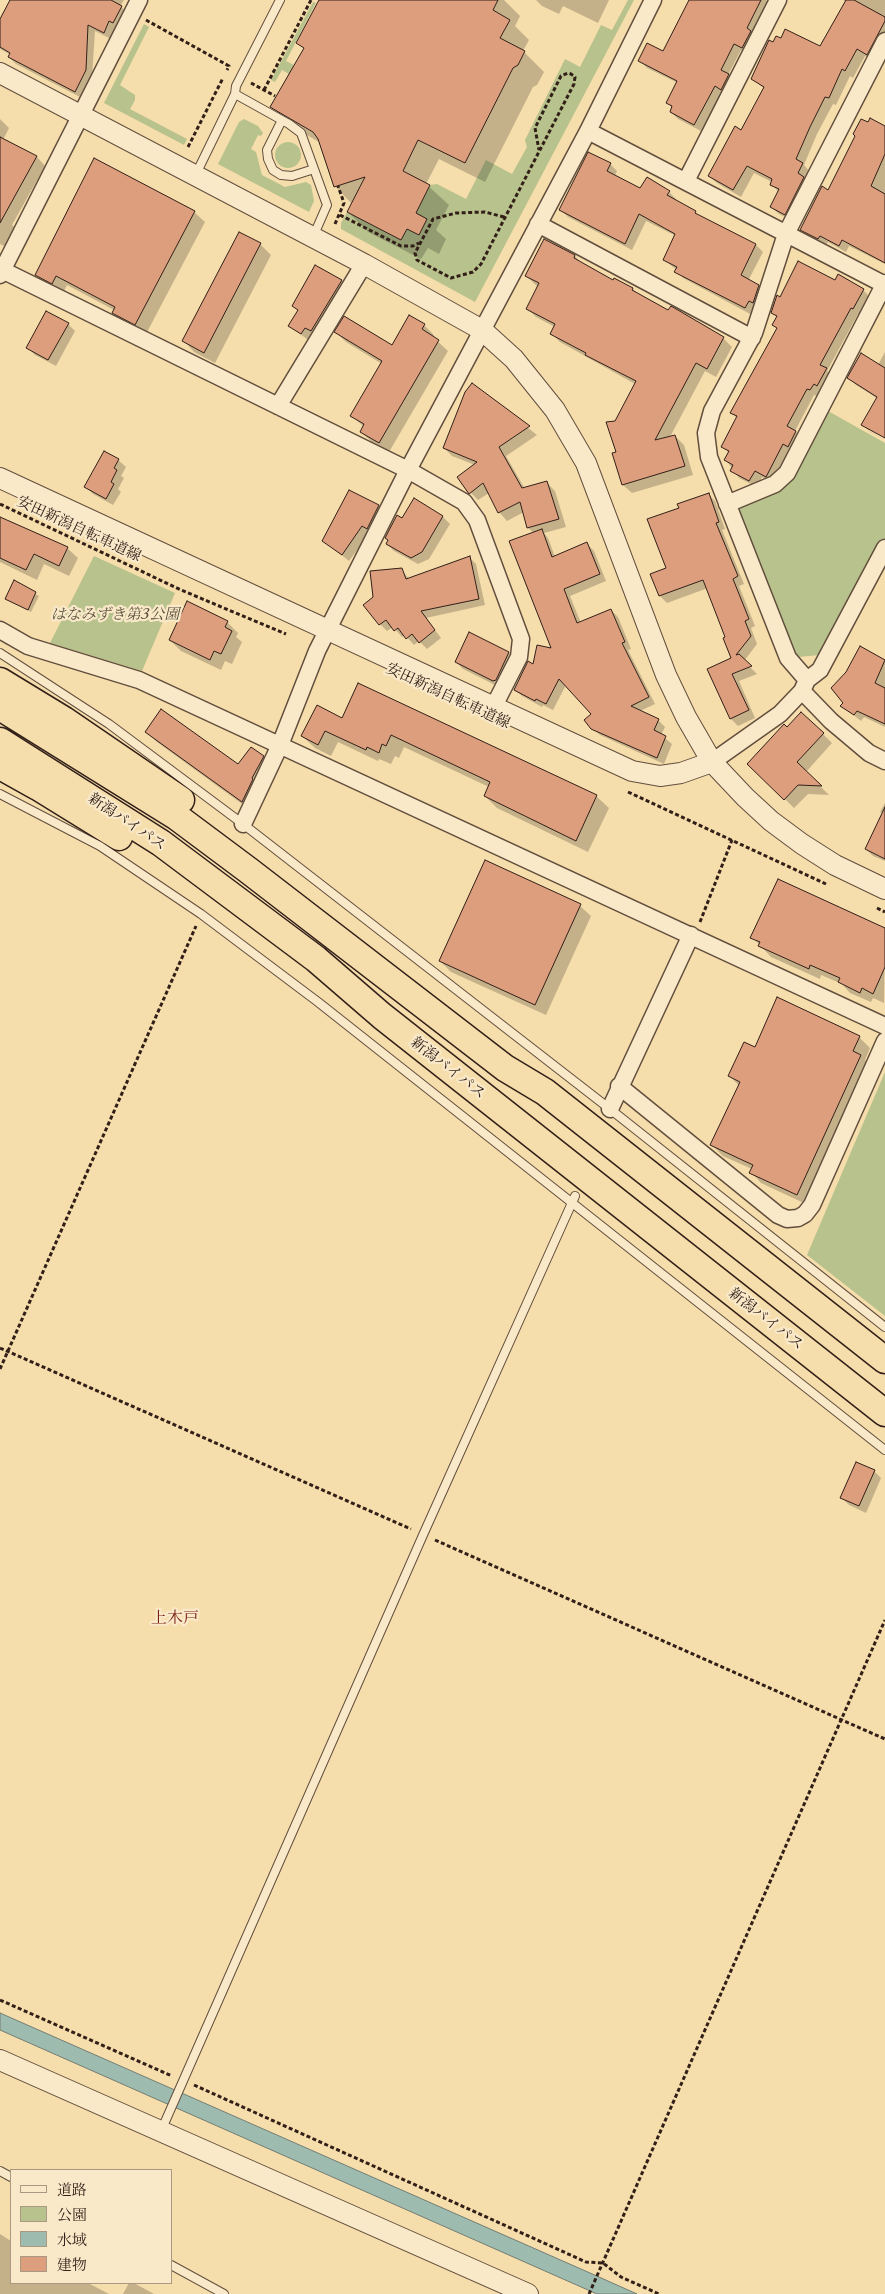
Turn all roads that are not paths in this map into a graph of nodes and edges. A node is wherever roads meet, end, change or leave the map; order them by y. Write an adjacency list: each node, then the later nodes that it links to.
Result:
1 (139, 0): 8 (street)
2 (280, 0): 7 (lane)
3 (654, 0): 10 (street)
4 (778, 0): 13 (street)
5 (885, 41): 15 (street)
6 (0, 73): 8 (street)
7 (235, 94): 9 (lane); 12 (lane)
8 (80, 115): 12 (street); 18 (street)
9 (282, 120): 11 (lane); 11 (lane)
10 (588, 131): 13 (street); 14 (street)
11 (314, 169): 16 (lane)
12 (195, 176): 16 (street)
13 (686, 180): 15 (street)
14 (538, 224): 20 (street); 21 (street)
15 (786, 234): 19 (street); 21 (street)
16 (313, 237): 17 (street)
17 (364, 264): 20 (street); 22 (street)
18 (1, 271): 22 (street)
19 (885, 284): 25 (street)
20 (482, 330): 23 (street); 37 (street)
21 (752, 338): 25 (street)
22 (278, 406): 23 (street)
23 (408, 470): 27 (street); 32 (street)
24 (0, 478): 27 (street)
25 (726, 504): 31 (street)
26 (885, 548): 31 (street)
27 (329, 629): 32 (street); 35 (street)
28 (0, 630): 35 (street)
29 (0, 653): 40 (lane)
30 (0, 682): 47 (highway)
31 (804, 685): 36 (street); 37 (street)
32 (494, 706): 37 (street)
33 (0, 707): 47 (highway, 新潟バイパス)
34 (0, 741): 43 (highway, 新潟バイパス)
35 (280, 745): 40 (street); 42 (street)
36 (885, 760)
37 (712, 762): 41 (street)
38 (0, 766): 43 (highway)
39 (0, 794): 49 (lane)
40 (243, 824): 48 (lane)
41 (885, 889)
42 (691, 935): 44 (street); 46 (street)
43 (382, 1016): 52 (highway, 新潟バイパス)
44 (885, 1026)
45 (885, 1040): 46 (street)
46 (619, 1086): 48 (street)
47 (545, 1092): 51 (highway, 新潟バイパス)
48 (608, 1114): 50 (lane)
49 (574, 1200): 53 (lane); 55 (lane)
50 (885, 1327)
51 (885, 1360)
52 (885, 1413)
53 (885, 1450)
54 (0, 2060): 55 (street)
55 (164, 2124): 58 (street)
56 (172, 2266): 57 (lane)
57 (224, 2294)
58 (528, 2294)

